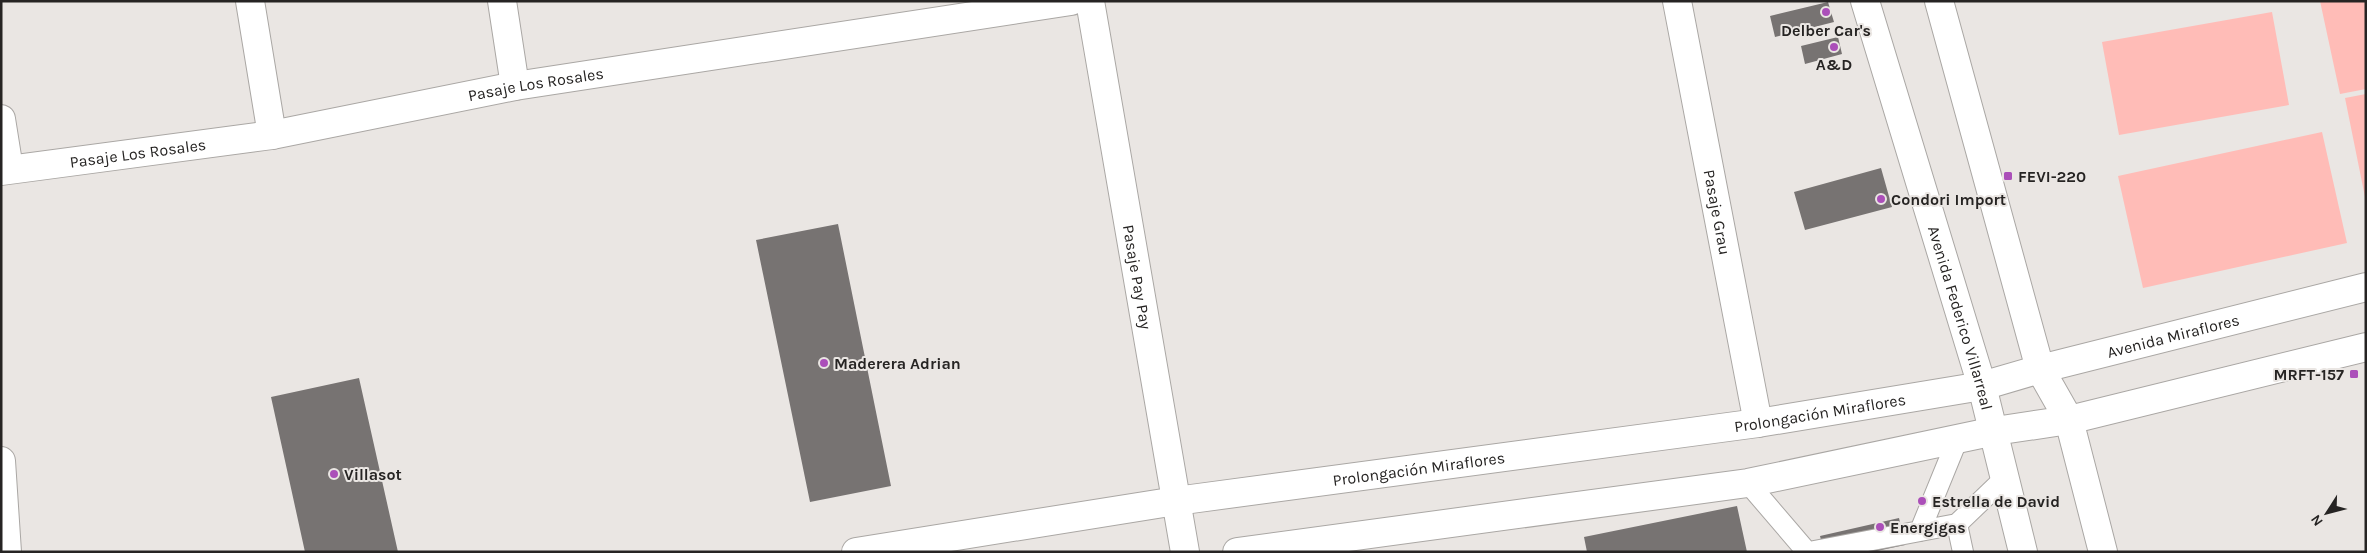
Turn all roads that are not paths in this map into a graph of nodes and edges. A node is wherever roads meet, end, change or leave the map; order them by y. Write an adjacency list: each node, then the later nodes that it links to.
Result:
1 (250, 1): 10 (main road)
2 (502, 1): 8 (main road)
3 (1071, 1): 8 (main road, Pasaje Los Rosales)
4 (1090, 1): 23 (main road, Pasaje Pay Pay)
5 (1676, 1): 17 (main road, Pasaje Grau)
6 (1865, 1): 15 (main road, Avenida Federico Villarreal)
7 (1939, 1): 14 (main road)
8 (515, 86): 10 (main road, Pasaje Los Rosales)
9 (1, 119): 11 (main road)
10 (272, 135): 11 (main road, Pasaje Los Rosales)
11 (5, 170)
12 (2366, 288): 14 (main road, Avenida Miraflores)
13 (2366, 346): 16 (main road)
14 (2040, 369): 15 (main road, Avenida Miraflores); 16 (main road)
15 (1982, 386): 17 (main road, Prolongación Miraflores); 18 (main road, Avenida Federico Villarreal)
16 (2069, 420): 18 (main road); 33 (main road)
17 (1758, 423): 23 (main road, Prolongación Miraflores)
18 (1995, 431): 19 (main road); 21 (main road, Avenida Federico Villarreal)
19 (1958, 438): 22 (main road); 25 (lane)
20 (1, 461): 26 (main road)
21 (2004, 478): 24 (lane); 32 (main road, Avenida Federico Villarreal)
22 (1748, 483): 29 (main road); 30 (lane)
23 (1176, 501): 27 (main road, Prolongación Miraflores); 28 (main road, Pasaje Pay Pay)
24 (1957, 524): 25 (lane); 31 (lane)
25 (1920, 531): 30 (lane)
26 (7, 552)
27 (856, 552)
28 (1185, 552)
29 (1237, 552)
30 (1808, 552)
31 (1963, 552)
32 (2023, 552)
33 (2103, 552)

